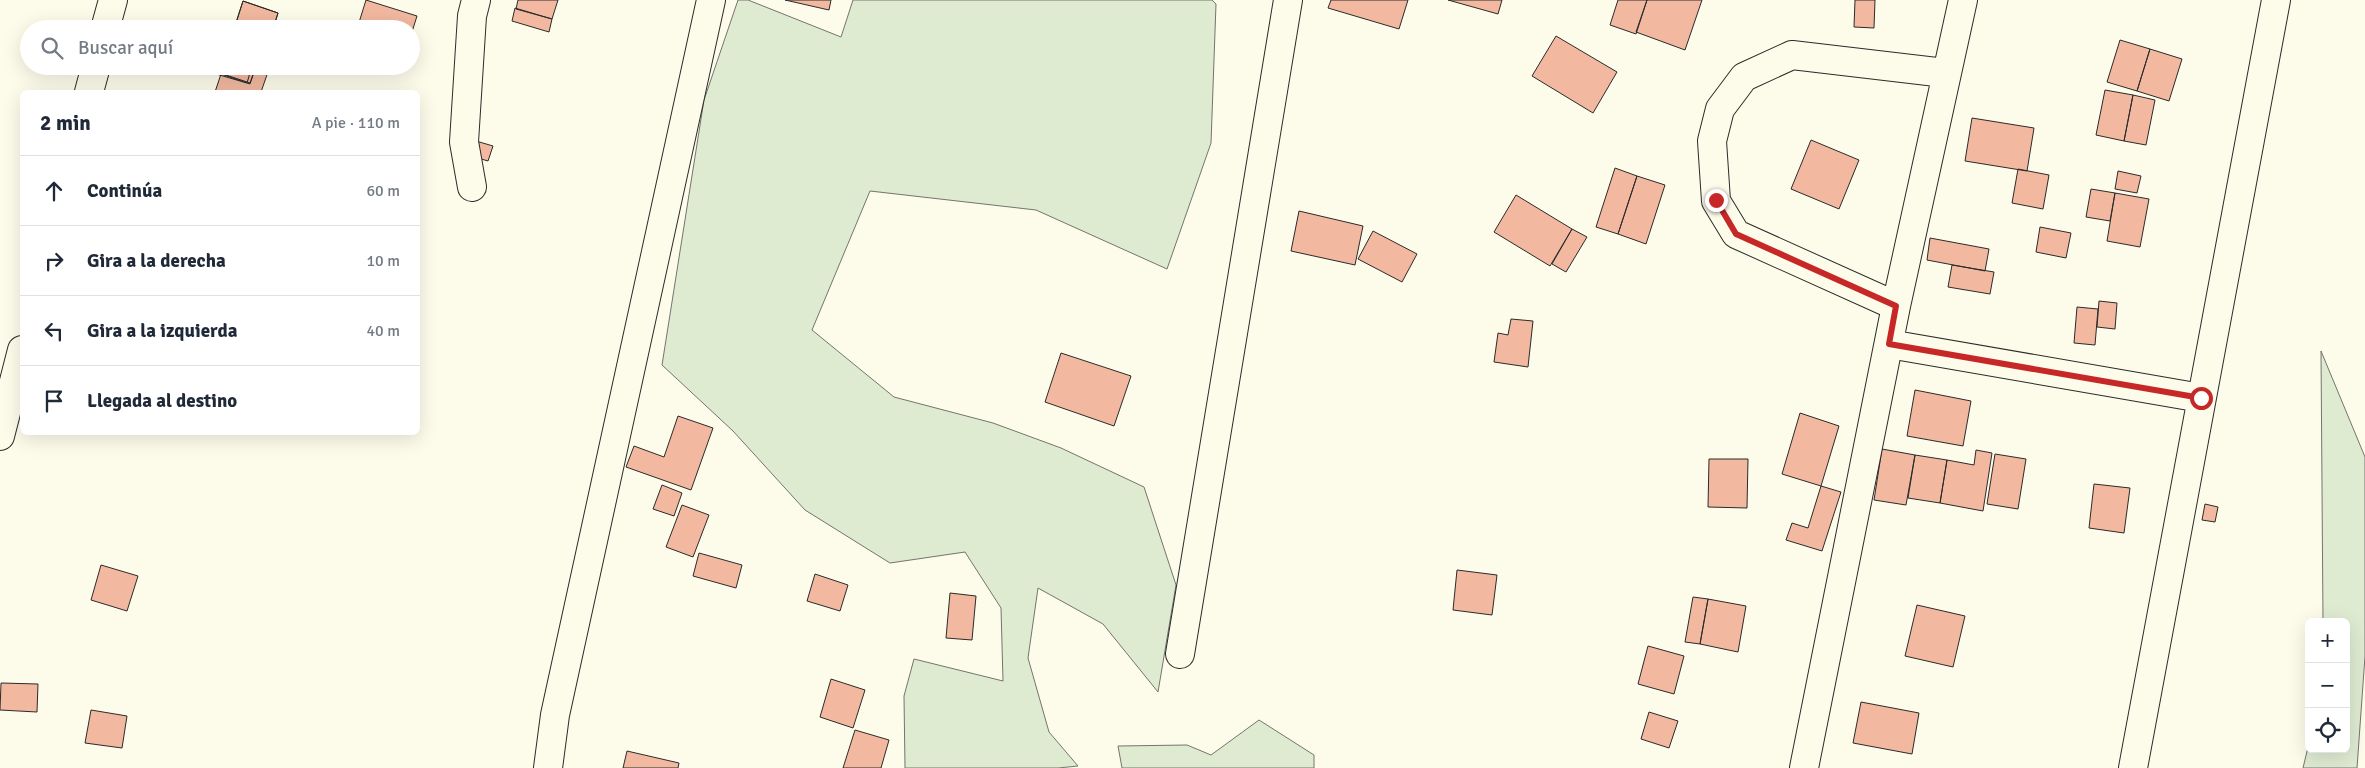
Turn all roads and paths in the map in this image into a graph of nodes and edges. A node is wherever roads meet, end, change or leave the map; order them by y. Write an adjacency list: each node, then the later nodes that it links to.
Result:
1 (112, 0): 7 (street)
2 (476, 0): 11 (street)
3 (711, 0): 18 (street)
4 (1288, 0): 17 (street)
5 (1963, 0): 8 (street)
6 (2276, 0): 15 (street)
7 (107, 20)
8 (1945, 73): 12 (street); 12 (street)
9 (94, 75): 10 (street)
10 (90, 90)
11 (472, 186)
12 (1896, 306): 13 (street)
13 (1889, 344): 15 (street); 19 (street)
14 (20, 358): 16 (street)
15 (2201, 398): 20 (street)
16 (0, 436)
17 (1180, 654)
18 (548, 768)
19 (1804, 768)
20 (2134, 768)

